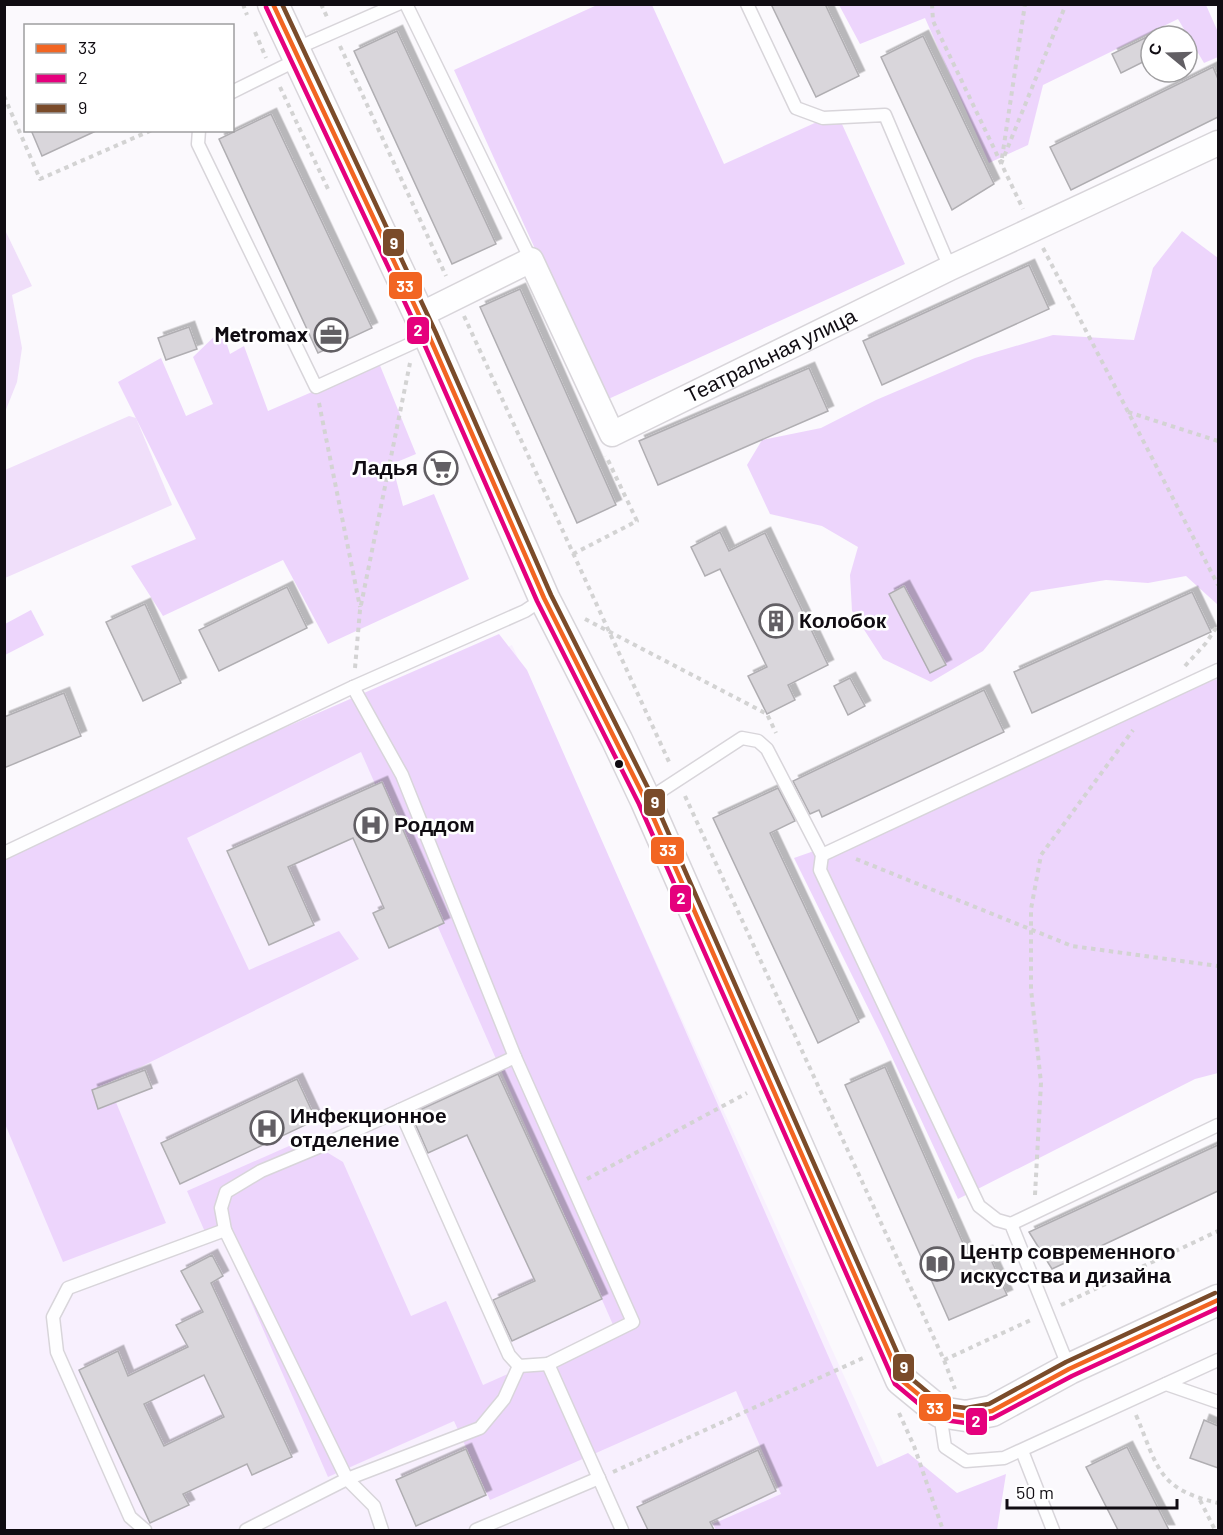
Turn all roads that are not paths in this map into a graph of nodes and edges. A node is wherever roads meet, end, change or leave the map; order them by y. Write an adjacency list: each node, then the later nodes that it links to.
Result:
1 (273, 4): 6 (street)
2 (398, 4): 5 (lane)
3 (406, 4): 10 (lane)
4 (747, 4): 11 (lane)
5 (377, 9): 6 (lane)
6 (297, 54): 7 (lane); 12 (street)
7 (234, 91)
8 (199, 132): 12 (lane)
9 (1218, 143): 11 (street, Театральная улица)
10 (531, 260): 11 (street, Театральная улица); 12 (street)
11 (950, 268)
12 (423, 326): 13 (street)
13 (544, 598): 15 (lane); 16 (street)
14 (1218, 670): 17 (lane)
15 (353, 687): 18 (lane); 19 (lane)
16 (646, 801): 17 (lane); 31 (street)
17 (827, 852): 22 (lane)
18 (4, 853)
19 (515, 1057): 20 (lane); 26 (lane)
20 (400, 1110): 23 (lane); 27 (lane)
21 (1218, 1125): 22 (lane)
22 (1011, 1224): 28 (lane)
23 (225, 1230): 34 (lane); 35 (lane)
24 (1218, 1300): 28 (street)
25 (1218, 1359): 29 (lane)
26 (548, 1364): 27 (lane); 33 (lane)
27 (519, 1366): 34 (lane)
28 (1070, 1369): 31 (street)
29 (1166, 1383): 30 (lane); 32 (lane)
30 (1218, 1402)
31 (953, 1414): 32 (lane)
32 (1022, 1451): 40 (lane)
33 (600, 1478): 38 (lane); 39 (lane)
34 (347, 1479): 36 (lane); 37 (lane)
35 (145, 1530)
36 (246, 1530)
37 (382, 1530)
38 (476, 1530)
39 (622, 1530)
40 (1053, 1530)

